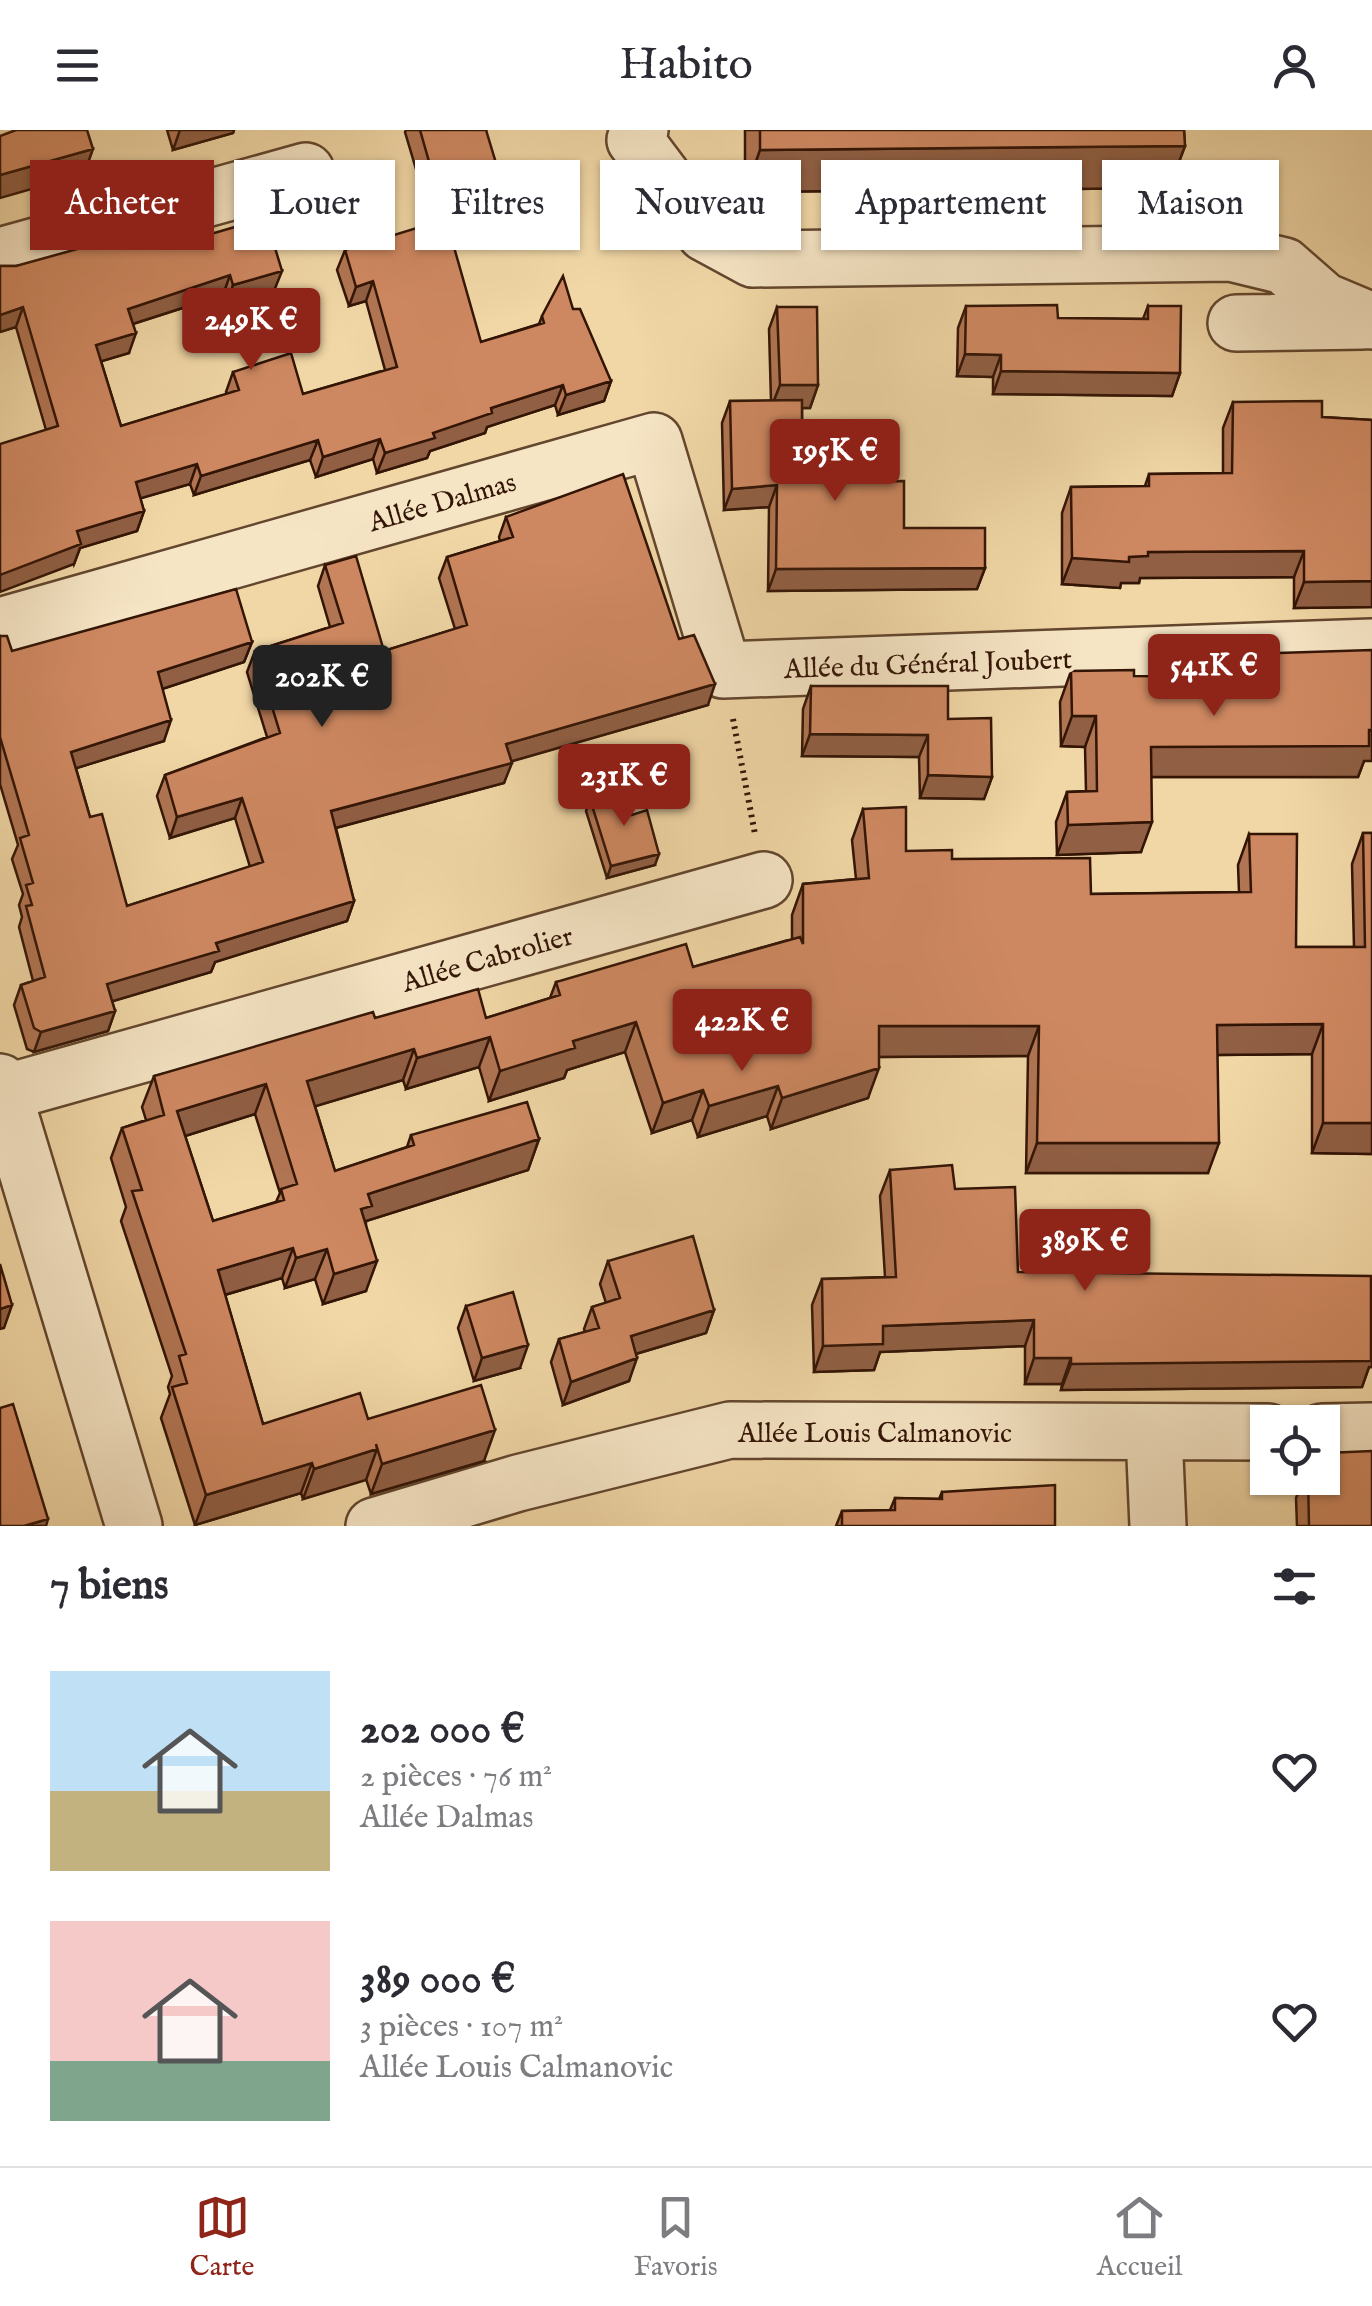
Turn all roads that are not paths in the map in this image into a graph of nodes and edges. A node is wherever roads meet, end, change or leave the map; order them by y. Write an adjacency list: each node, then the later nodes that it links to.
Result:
1 (640, 130): 4 (street)
2 (234, 190): 3 (street)
3 (0, 256)
4 (1369, 321): 5 (street)
5 (1236, 322)
6 (0, 626): 8 (street, Allée Dalmas)
7 (1372, 647): 8 (street, Allée du Général Joubert)
8 (723, 670)
9 (764, 880): 10 (street, Allée Cabrolier)
10 (2, 1088): 15 (street)
11 (1372, 1431): 13 (street)
12 (1250, 1432): 14 (street, Allée Louis Calmanovic)
13 (1340, 1432)
14 (1154, 1434): 16 (street, Allée Louis Calmanovic); 17 (street)
15 (134, 1526)
16 (374, 1526)
17 (1158, 1526)

